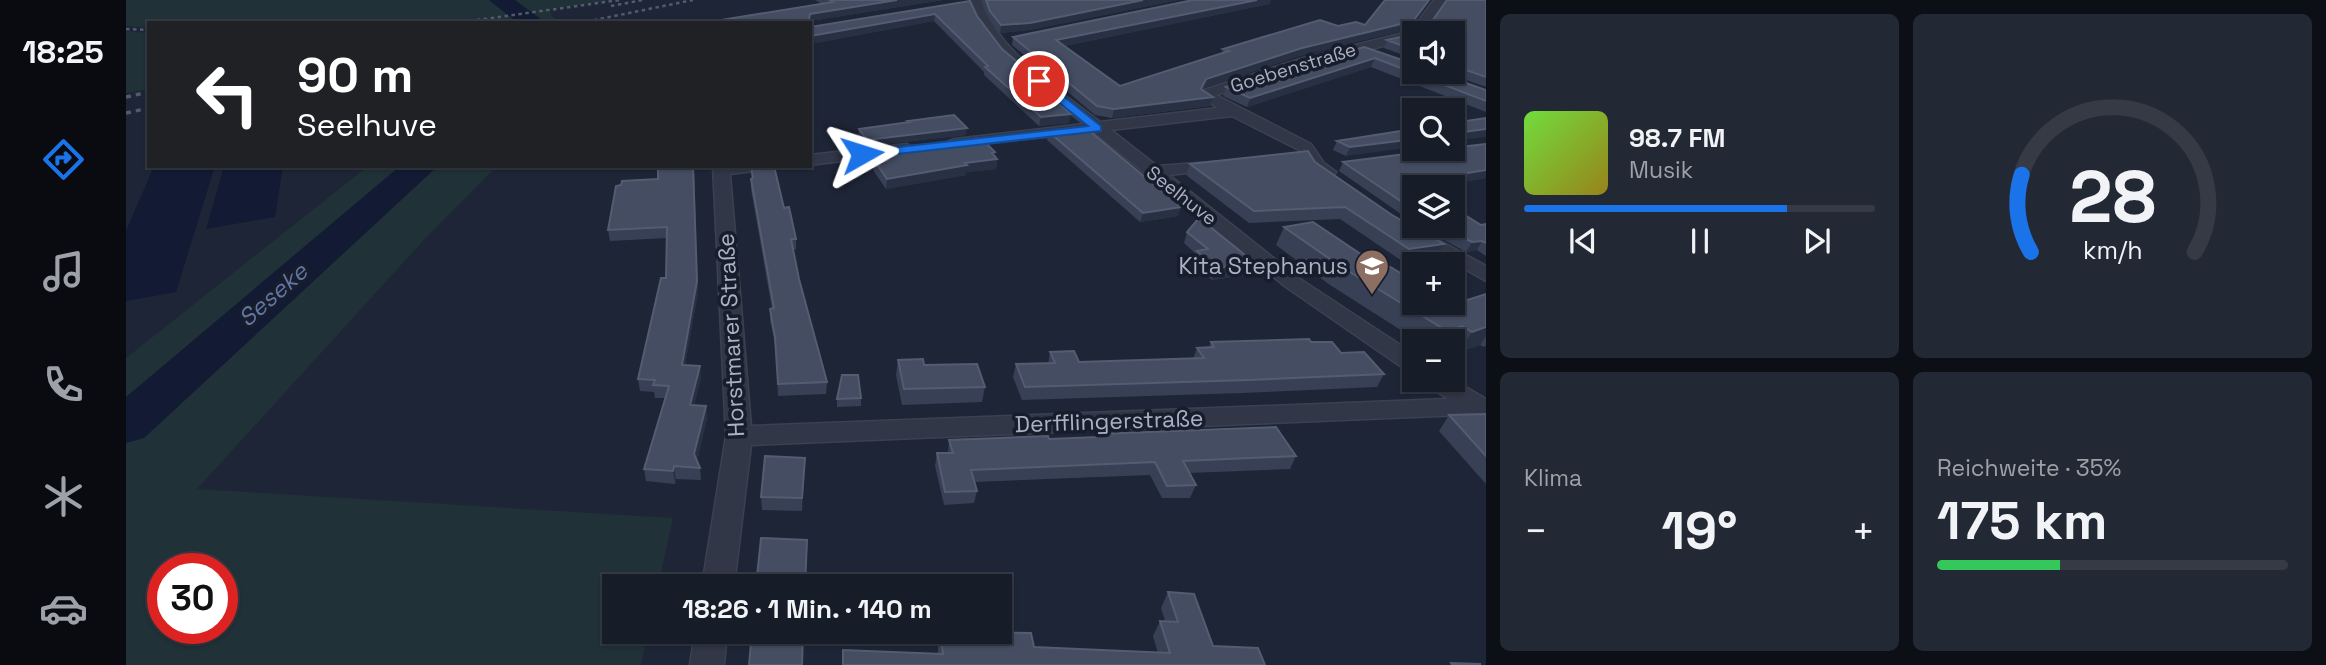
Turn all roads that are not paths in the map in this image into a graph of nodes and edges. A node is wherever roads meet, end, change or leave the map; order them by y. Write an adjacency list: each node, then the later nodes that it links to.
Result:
1 (1440, 0): 3 (street, Goebenstraße)
2 (972, 1): 6 (street, Seelhuve)
3 (1425, 21)
4 (1402, 37): 7 (street, Goebenstraße)
5 (1018, 38): 6 (street)
6 (996, 40): 10 (street, Seelhuve)
7 (1360, 47): 8 (street); 9 (street, Goebenstraße)
8 (1381, 55)
9 (1233, 111): 10 (street, Goebenstraße); 11 (street)
10 (1097, 128): 13 (street, Goebenstraße); 16 (street, Seelhuve)
11 (1309, 154): 12 (street); 17 (street)
12 (1283, 157)
13 (812, 160)
14 (1231, 163): 16 (street)
15 (721, 168): 23 (street, Horstmarer Straße)
16 (1153, 172): 20 (street, Seelhuve)
17 (1342, 173)
18 (1395, 221): 19 (street)
19 (1486, 275)
20 (1402, 357)
21 (1457, 392): 22 (street)
22 (1483, 408): 23 (street, Derfflingerstraße)
23 (739, 436): 24 (street, Horstmarer Straße)
24 (720, 574)
25 (710, 644): 26 (street)
26 (707, 665)

